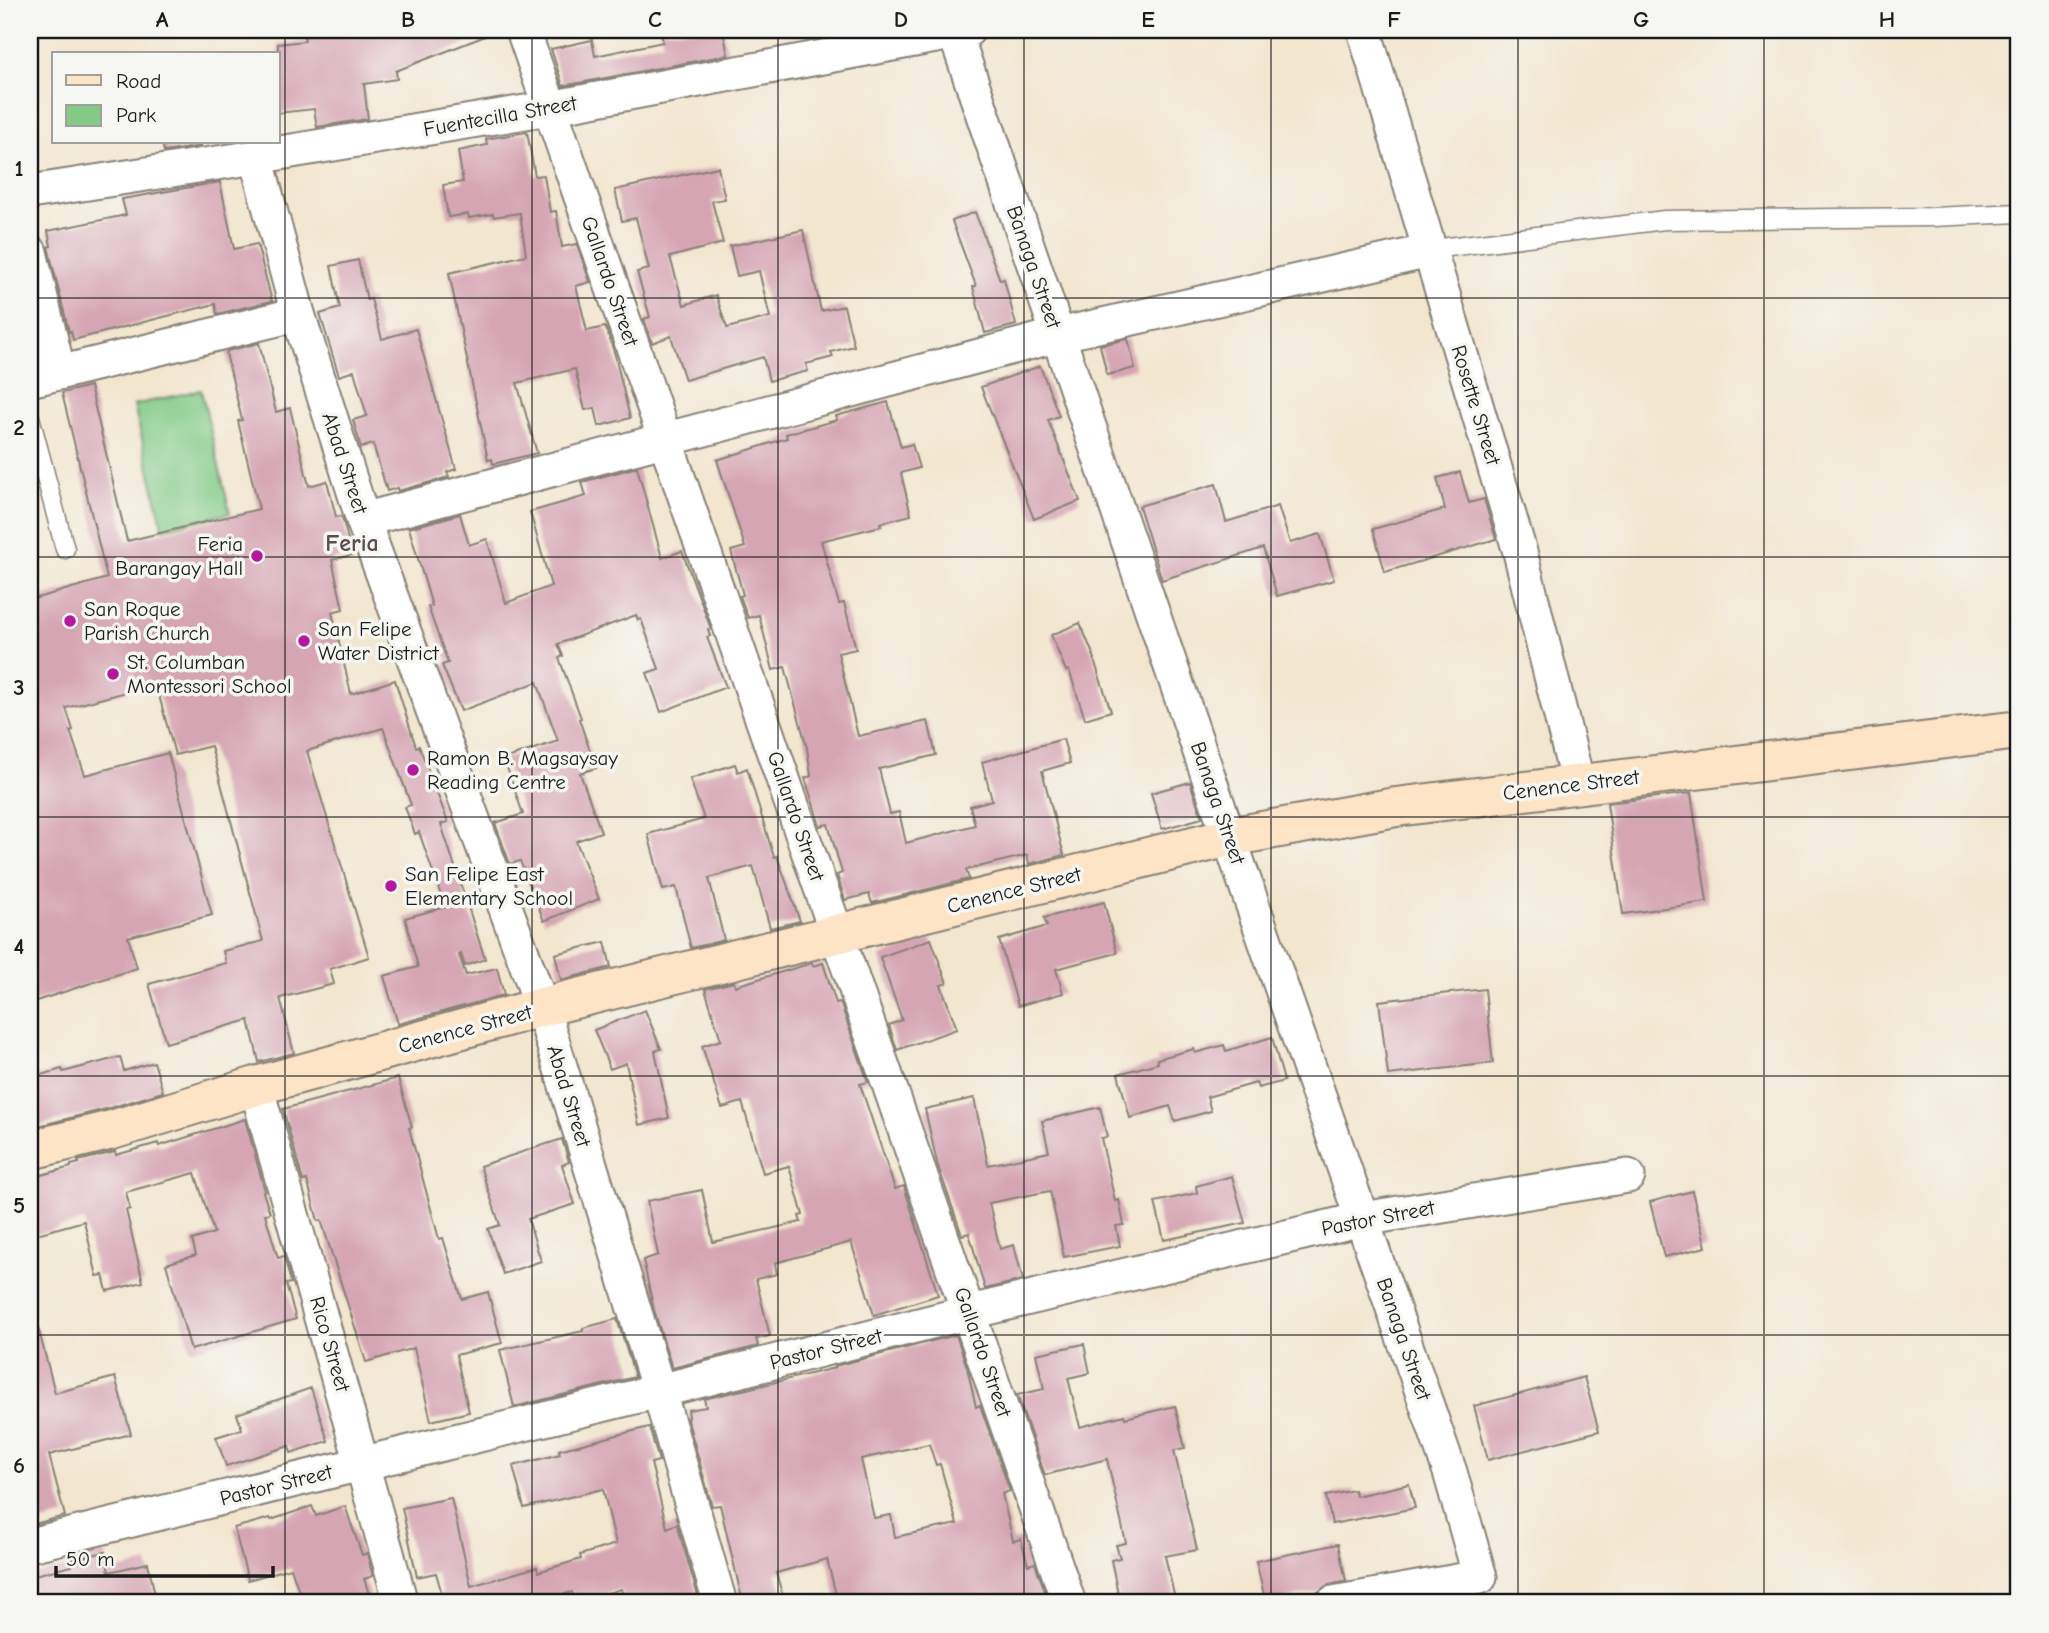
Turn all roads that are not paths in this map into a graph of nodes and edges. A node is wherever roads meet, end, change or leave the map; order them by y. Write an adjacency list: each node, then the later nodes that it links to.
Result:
1 (523, 30): 4 (street, Gallardo Street)
2 (1364, 30): 8 (street, Rosette Street)
3 (959, 31): 4 (street, Fuentecilla Street); 11 (street, Banaga Street)
4 (549, 108): 5 (street, Fuentecilla Street); 14 (street, Gallardo Street)
5 (257, 157): 6 (street, Fuentecilla Street); 10 (street, Abad Street)
6 (30, 192)
7 (2019, 213): 8 (lane)
8 (1430, 251): 11 (street); 18 (street, Rosette Street)
9 (30, 252): 12 (street)
10 (298, 314): 12 (street); 15 (street, Abad Street)
11 (1058, 335): 14 (street); 19 (street, Banaga Street)
12 (45, 376)
13 (30, 417): 16 (lane)
14 (667, 440): 15 (street); 20 (street, Gallardo Street)
15 (363, 520): 21 (street, Abad Street)
16 (65, 549)
17 (2019, 730): 18 (street, Cenence Street)
18 (1578, 784): 19 (street, Cenence Street)
19 (1229, 837): 20 (street, Cenence Street); 25 (street, Banaga Street)
20 (837, 934): 21 (street, Cenence Street); 26 (street, Gallardo Street)
21 (542, 1007): 22 (street, Cenence Street); 27 (street, Abad Street)
22 (256, 1086): 23 (street, Cenence Street); 28 (street, Rico Street)
23 (30, 1150)
24 (1628, 1176): 25 (street, Pastor Street)
25 (1362, 1219): 26 (street, Pastor Street); 33 (street, Banaga Street)
26 (970, 1312): 27 (street, Pastor Street); 32 (street, Gallardo Street)
27 (659, 1391): 28 (street, Pastor Street); 31 (street, Abad Street)
28 (364, 1464): 29 (street, Pastor Street); 30 (street, Rico Street)
29 (30, 1545)
30 (401, 1603)
31 (720, 1603)
32 (1069, 1603)
33 (1333, 1603)

